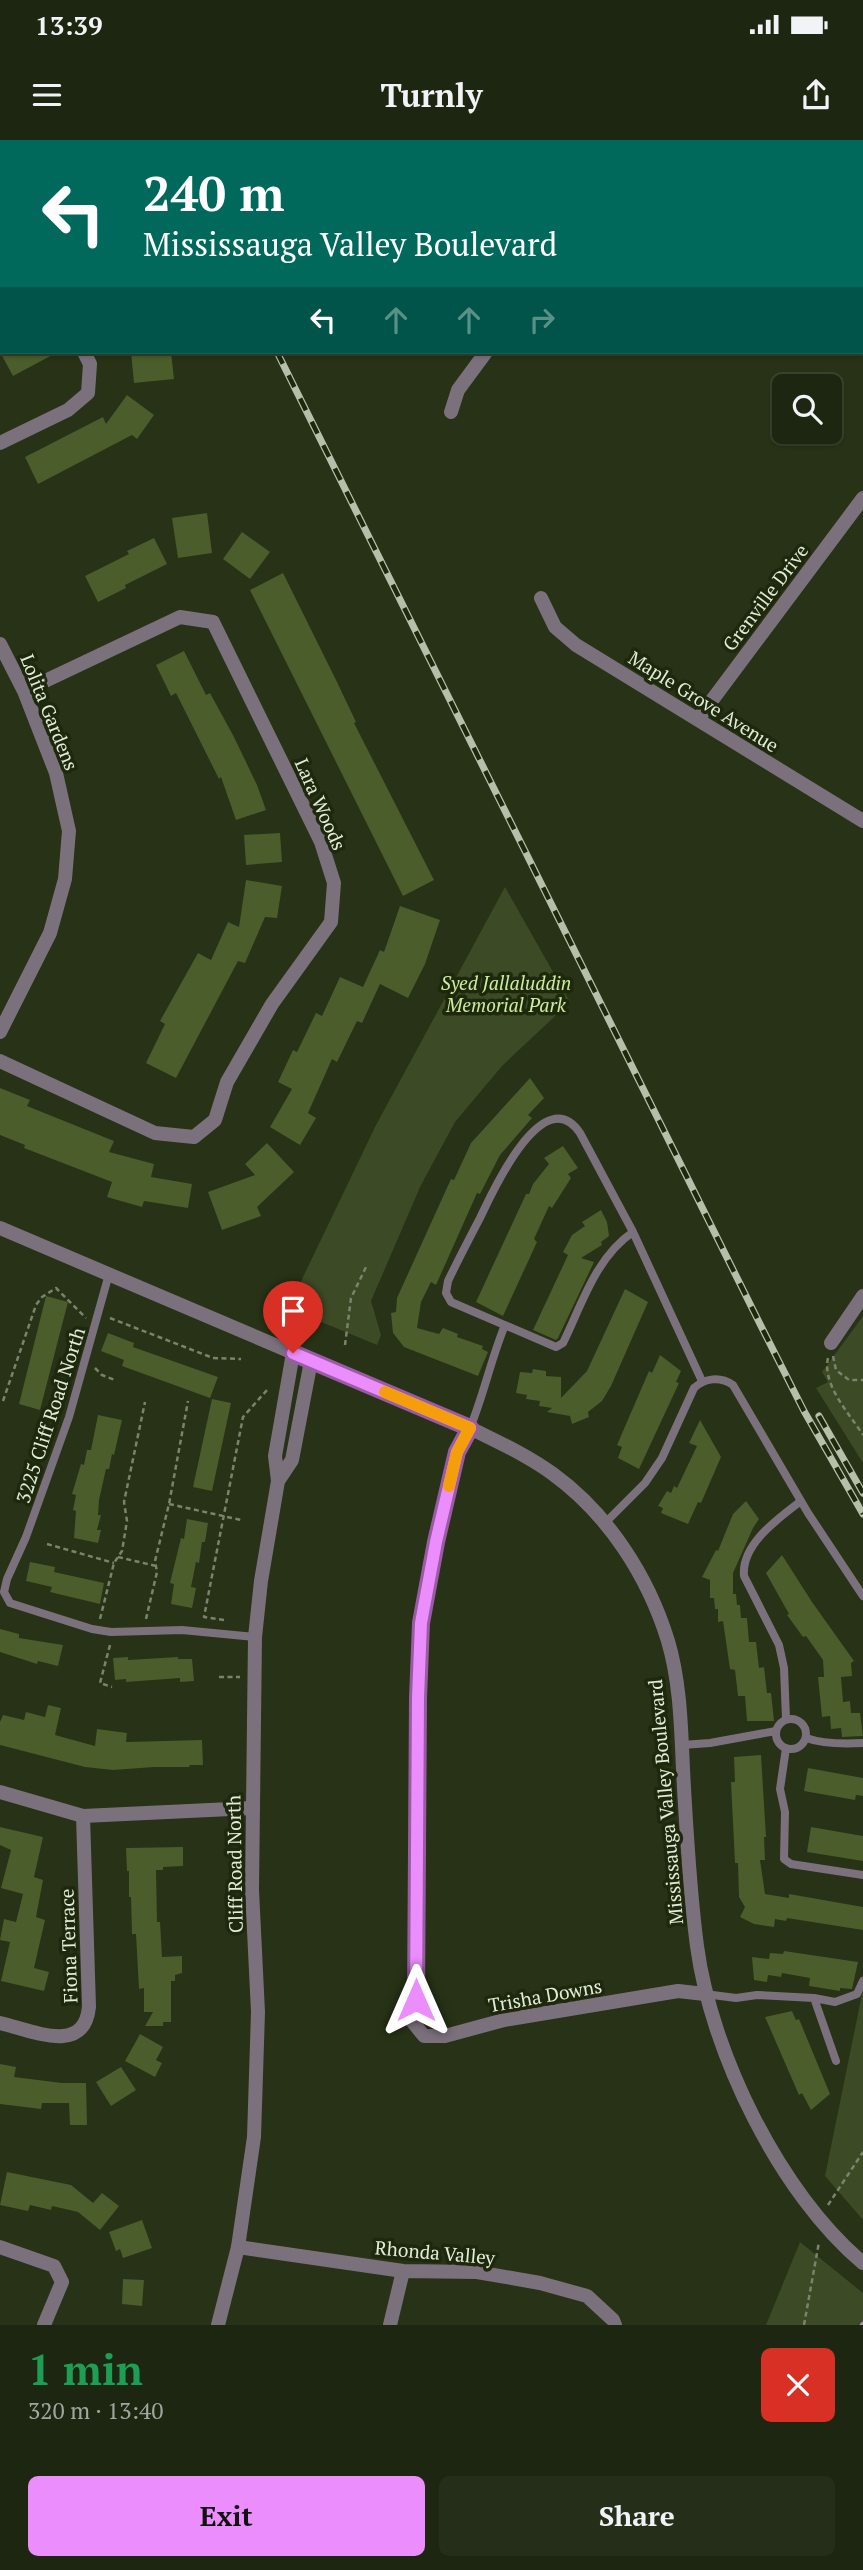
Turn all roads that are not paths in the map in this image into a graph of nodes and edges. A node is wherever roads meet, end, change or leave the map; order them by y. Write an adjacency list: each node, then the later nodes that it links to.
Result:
1 (85, 354): 4 (street)
2 (485, 354): 3 (street)
3 (452, 412)
4 (0, 443)
5 (863, 498): 9 (street, Grenville Drive)
6 (541, 598): 9 (street, Maple Grove Avenue)
7 (0, 644): 8 (street, Lolita Gardens)
8 (24, 691): 11 (street, Lolita Gardens); 12 (street, Lara Woods)
9 (698, 719): 10 (street, Maple Grove Avenue)
10 (863, 821)
11 (0, 1032)
12 (0, 1061)
13 (0, 1228): 15 (street, Mississauga Valley Boulevard)
14 (633, 1232): 17 (lane); 17 (lane); 21 (lane)
15 (109, 1274): 19 (street, Mississauga Valley Boulevard); 27 (lane, 3225 Cliff Road North)
16 (863, 1296): 18 (street)
17 (505, 1325): 22 (lane)
18 (831, 1343)
19 (293, 1353): 20 (street, Mississauga Valley Boulevard); 23 (street, Cliff Road North)
20 (311, 1361): 22 (street, Mississauga Valley Boulevard); 23 (street, Cliff Road North)
21 (702, 1381): 24 (lane); 25 (lane)
22 (470, 1428): 25 (street, Mississauga Valley Boulevard); 39 (street, Trisha Downs)
23 (278, 1481): 27 (street, Cliff Road North)
24 (801, 1501): 26 (lane); 28 (lane)
25 (605, 1523): 32 (street, Mississauga Valley Boulevard)
26 (863, 1596)
27 (255, 1637): 35 (street, Cliff Road North)
28 (786, 1719): 29 (lane); 30 (lane)
29 (776, 1731): 32 (lane); 33 (lane)
30 (806, 1738): 31 (lane); 33 (lane)
31 (863, 1743)
32 (682, 1745): 39 (street, Mississauga Valley Boulevard)
33 (786, 1748): 37 (lane)
34 (0, 1792): 36 (street)
35 (253, 1808): 36 (street); 44 (street, Cliff Road North)
36 (83, 1816): 41 (street, Fiona Terrace)
37 (863, 1875)
38 (863, 1981): 40 (lane)
39 (705, 1994): 40 (lane); 45 (street, Mississauga Valley Boulevard)
40 (814, 1998): 42 (lane)
41 (0, 2023)
42 (836, 2061)
43 (0, 2247): 47 (street)
44 (238, 2247): 46 (street, Rhonda Valley); 48 (street, Cliff Road North); 49 (street, Cliff Road North)
45 (859, 2259)
46 (403, 2271): 50 (street); 51 (street, Rhonda Valley)
47 (44, 2325)
48 (208, 2325)
49 (218, 2325)
50 (390, 2325)
51 (615, 2325)

